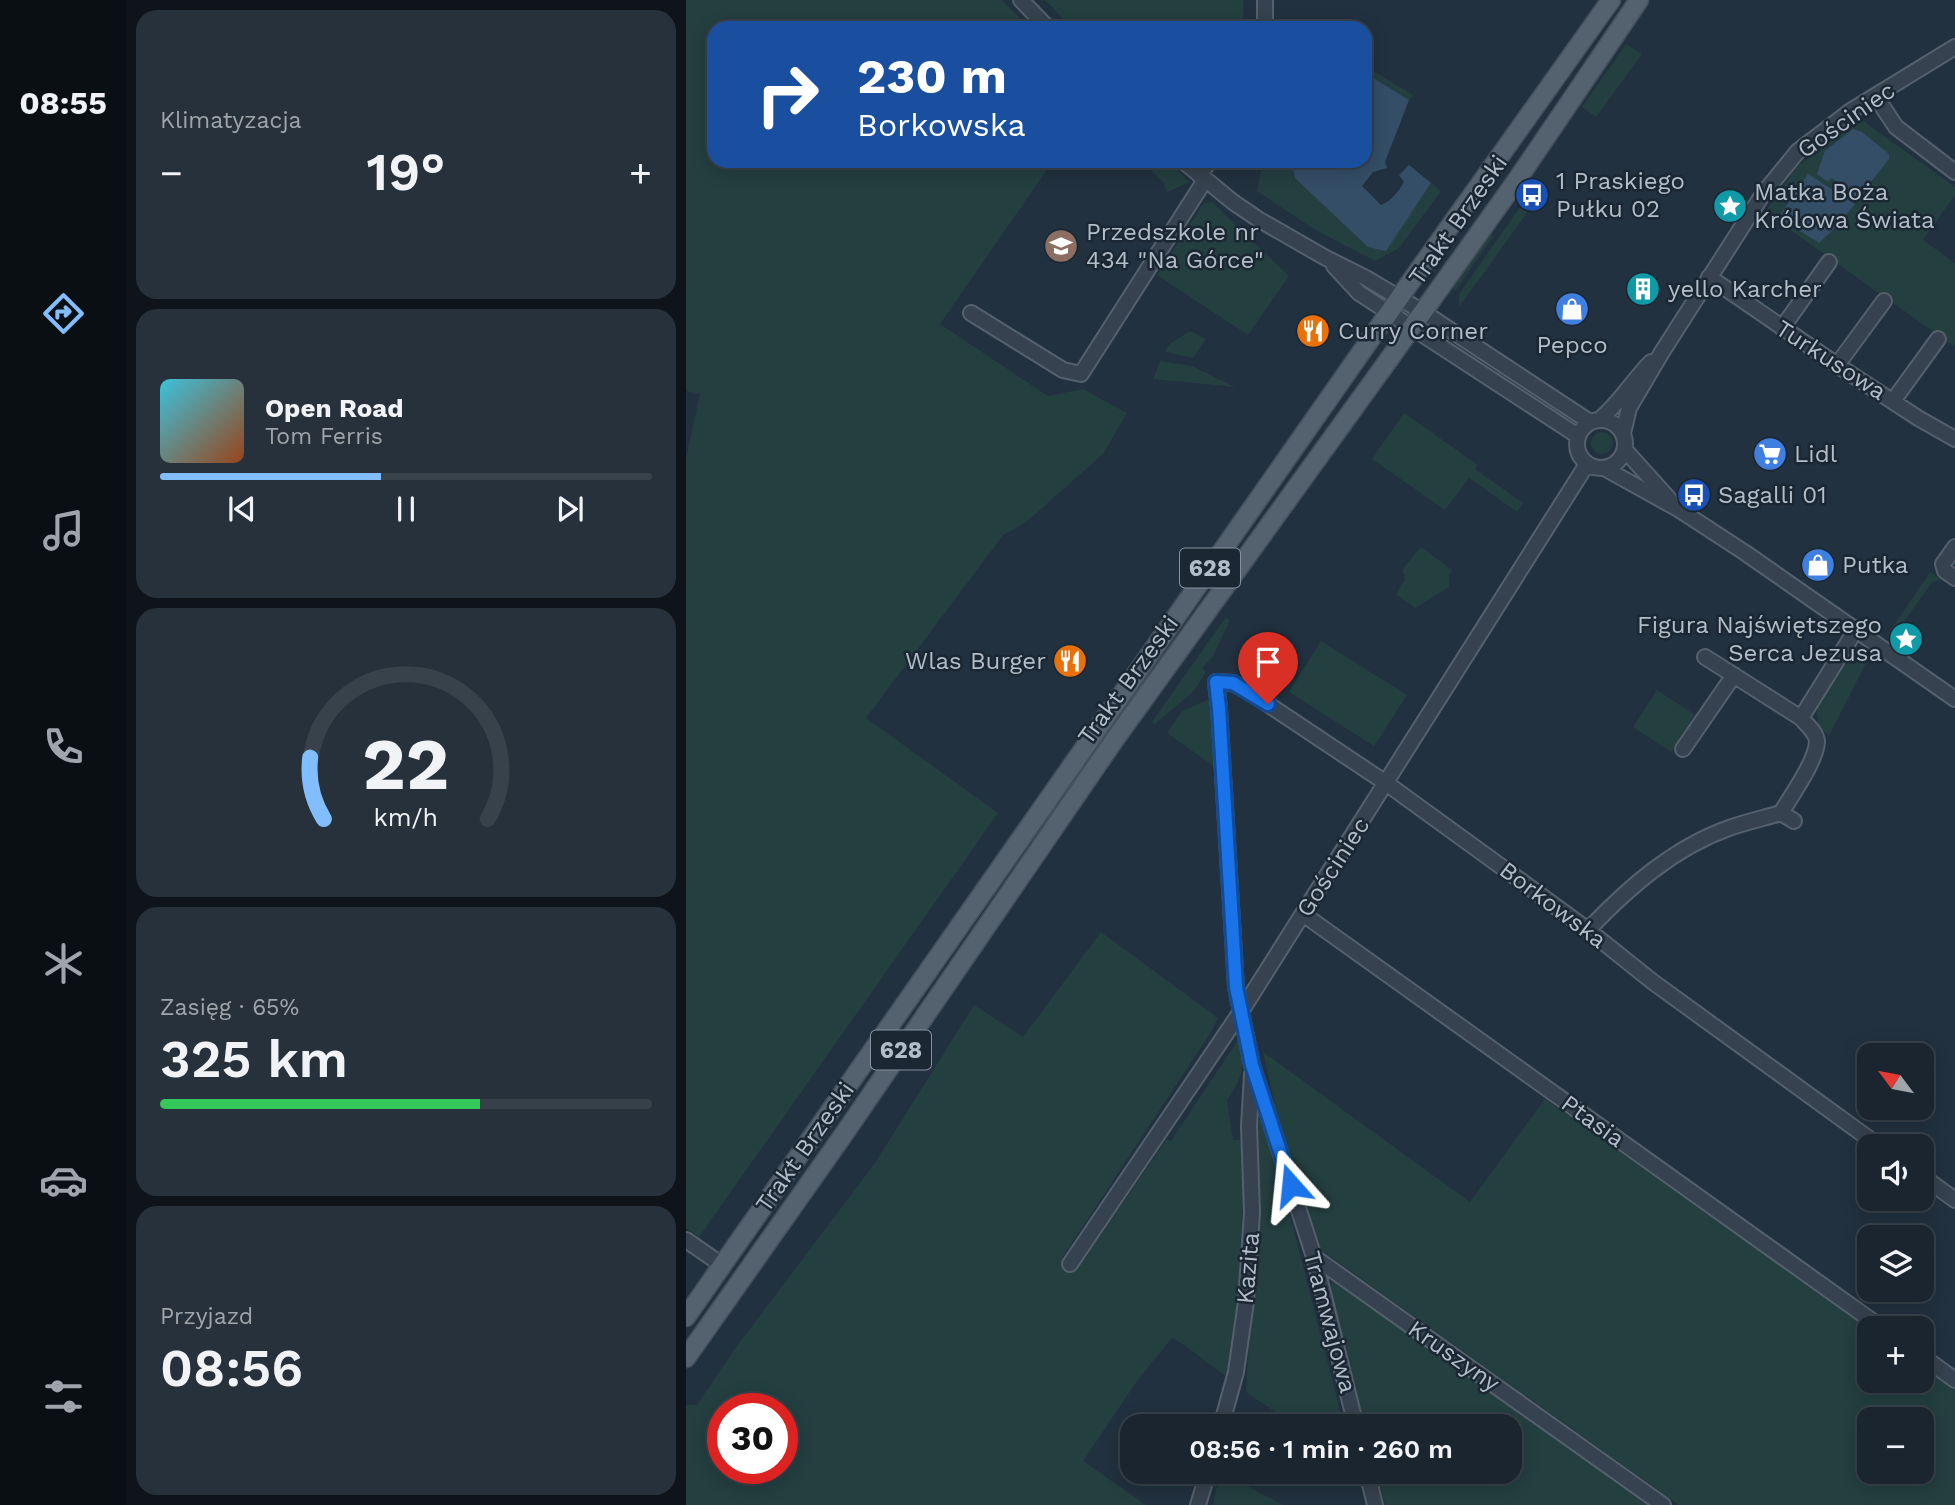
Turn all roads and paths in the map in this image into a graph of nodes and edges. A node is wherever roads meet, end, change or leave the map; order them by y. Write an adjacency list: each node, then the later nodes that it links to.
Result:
1 (1021, 0): 5 (street)
2 (1265, 0): 6 (street)
3 (1611, 0): 16 (main road, Trakt Brzeski / 628)
4 (1639, 0): 20 (main road, Trakt Brzeski / 628)
5 (1041, 21)
6 (1265, 21)
7 (1955, 47): 8 (street, Gościniec)
8 (1876, 97): 11 (street); 15 (street, Gościniec)
9 (1191, 168): 12 (street)
10 (1206, 168): 12 (street)
11 (1955, 172)
12 (1202, 177): 13 (street); 18 (street)
13 (1326, 258): 16 (street); 19 (street)
14 (1829, 262): 21 (street)
15 (1709, 276): 21 (street, Turkusowa); 23 (street, Gościniec)
16 (1399, 298): 19 (main road, Trakt Brzeski / 628); 20 (street)
17 (1884, 301): 24 (street)
18 (971, 313)
19 (1389, 313): 20 (street); 56 (main road, Trakt Brzeski / 628)
20 (1418, 319): 26 (street); 28 (street); 59 (main road, Trakt Brzeski / 628)
21 (1782, 328): 24 (street, Turkusowa)
22 (1938, 339): 25 (street)
23 (1662, 352): 26 (street, Gościniec); 27 (street, Gościniec)
24 (1837, 365): 25 (street, Turkusowa)
25 (1893, 401): 29 (street, Turkusowa)
26 (1595, 421): 27 (street); 28 (street)
27 (1623, 433): 30 (street)
28 (1578, 436): 31 (street)
29 (1955, 439)
30 (1625, 450): 32 (street); 33 (street)
31 (1587, 464): 32 (street); 43 (street, Gościniec)
32 (1604, 468): 33 (street)
33 (1678, 509): 36 (street)
34 (1955, 547): 35 (street)
35 (1950, 575)
36 (1857, 628): 40 (street); 41 (street)
37 (1705, 657): 38 (street)
38 (1734, 675): 41 (street); 42 (street)
39 (1216, 682): 43 (street, Borkowska); 48 (street, Tramwajowa)
40 (1955, 699)
41 (1801, 718): 44 (street)
42 (1684, 749)
43 (1387, 783): 46 (street, Gościniec); 47 (street, Borkowska)
44 (1781, 813): 45 (street); 47 (street)
45 (1794, 821)
46 (1303, 914): 48 (street, Gościniec); 57 (street, Ptasia)
47 (1588, 930): 50 (street, Borkowska)
48 (1242, 1010): 49 (street, Tramwajowa); 55 (street, Gościniec)
49 (1252, 1065): 54 (street, Tramwajowa); 62 (street, Kazita)
50 (1862, 1134)
51 (1934, 1185): 52 (street)
52 (1955, 1200)
53 (686, 1240): 56 (street)
54 (1314, 1256): 63 (street, Tramwajowa); 68 (street, Kruszyny)
55 (1070, 1264)
56 (722, 1265): 58 (main road, Trakt Brzeski / 628)
57 (1865, 1316)
58 (686, 1317)
59 (686, 1359)
60 (1934, 1365): 61 (street)
61 (1955, 1380)
62 (1224, 1414)
63 (1353, 1414)
64 (1204, 1484): 66 (street)
65 (1370, 1484): 67 (street)
66 (1198, 1505)
67 (1375, 1505)
68 (1662, 1505)

